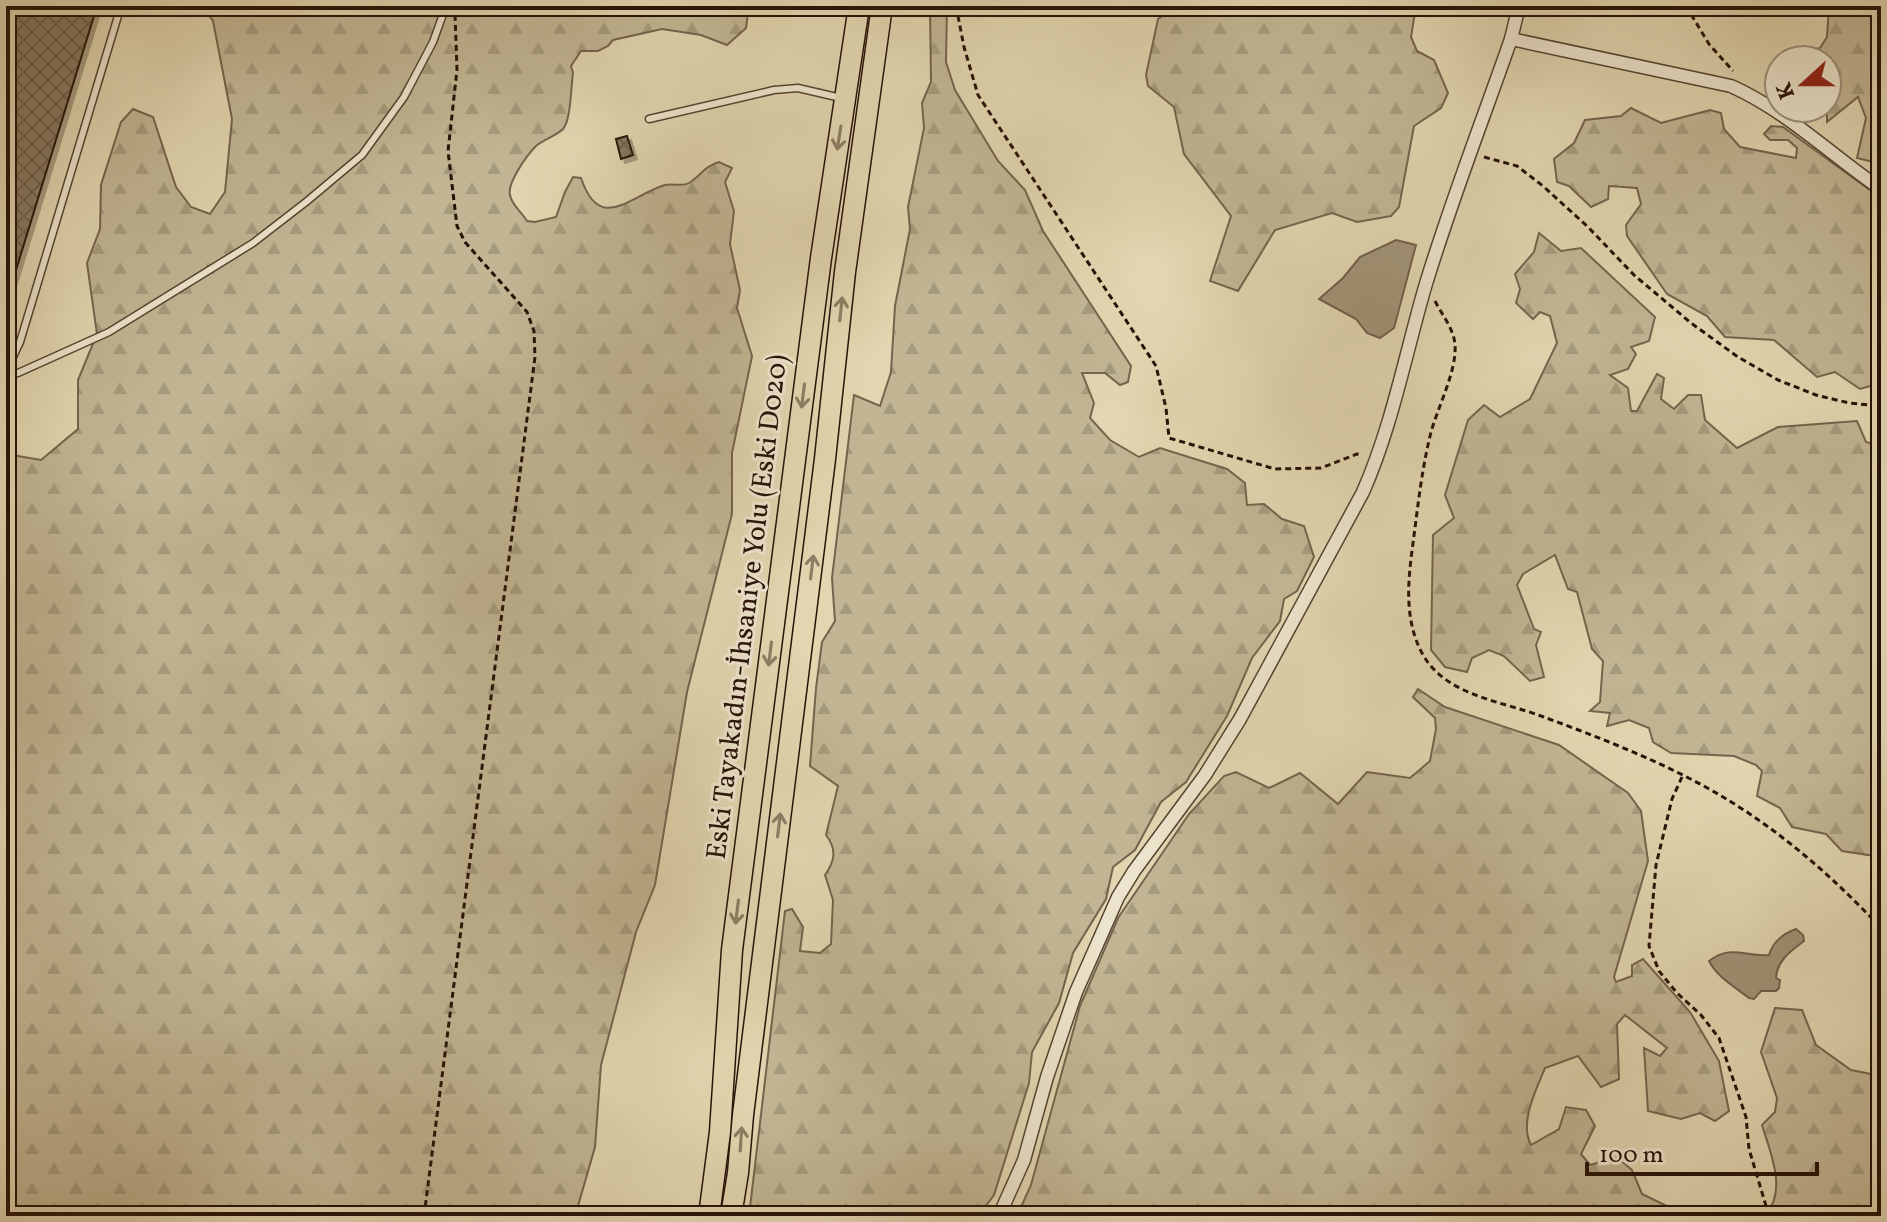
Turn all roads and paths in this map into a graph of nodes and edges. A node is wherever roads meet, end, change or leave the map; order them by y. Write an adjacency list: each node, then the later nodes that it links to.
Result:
1 (121, 6): 16 (lane)
2 (446, 6): 17 (lane)
3 (455, 6): 22 (path)
4 (859, 6): 11 (main road, Eski Tayakadın-İhsaniye Yolu (Eski D020))
5 (882, 6): 24 (main road, Eski Tayakadın-İhsaniye Yolu (Eski D020), one-way to 5)
6 (956, 6): 19 (path)
7 (1519, 6): 9 (street)
8 (1686, 6): 10 (path)
9 (1511, 39): 13 (street); 14 (street)
10 (1738, 76)
11 (845, 99): 12 (lane); 23 (main road, Eski Tayakadın-İhsaniye Yolu (Eski D020), one-way to 23)
12 (649, 119)
13 (1471, 153): 15 (street); 18 (path)
14 (1881, 189)
15 (1426, 285): 19 (street); 20 (path)
16 (6, 364)
17 (6, 375)
18 (1881, 406)
19 (1377, 460): 25 (street)
20 (1683, 776): 21 (path); 26 (path)
21 (1881, 928)
22 (424, 1216)
23 (709, 1216)
24 (731, 1216)
25 (999, 1216)
26 (1769, 1216)

